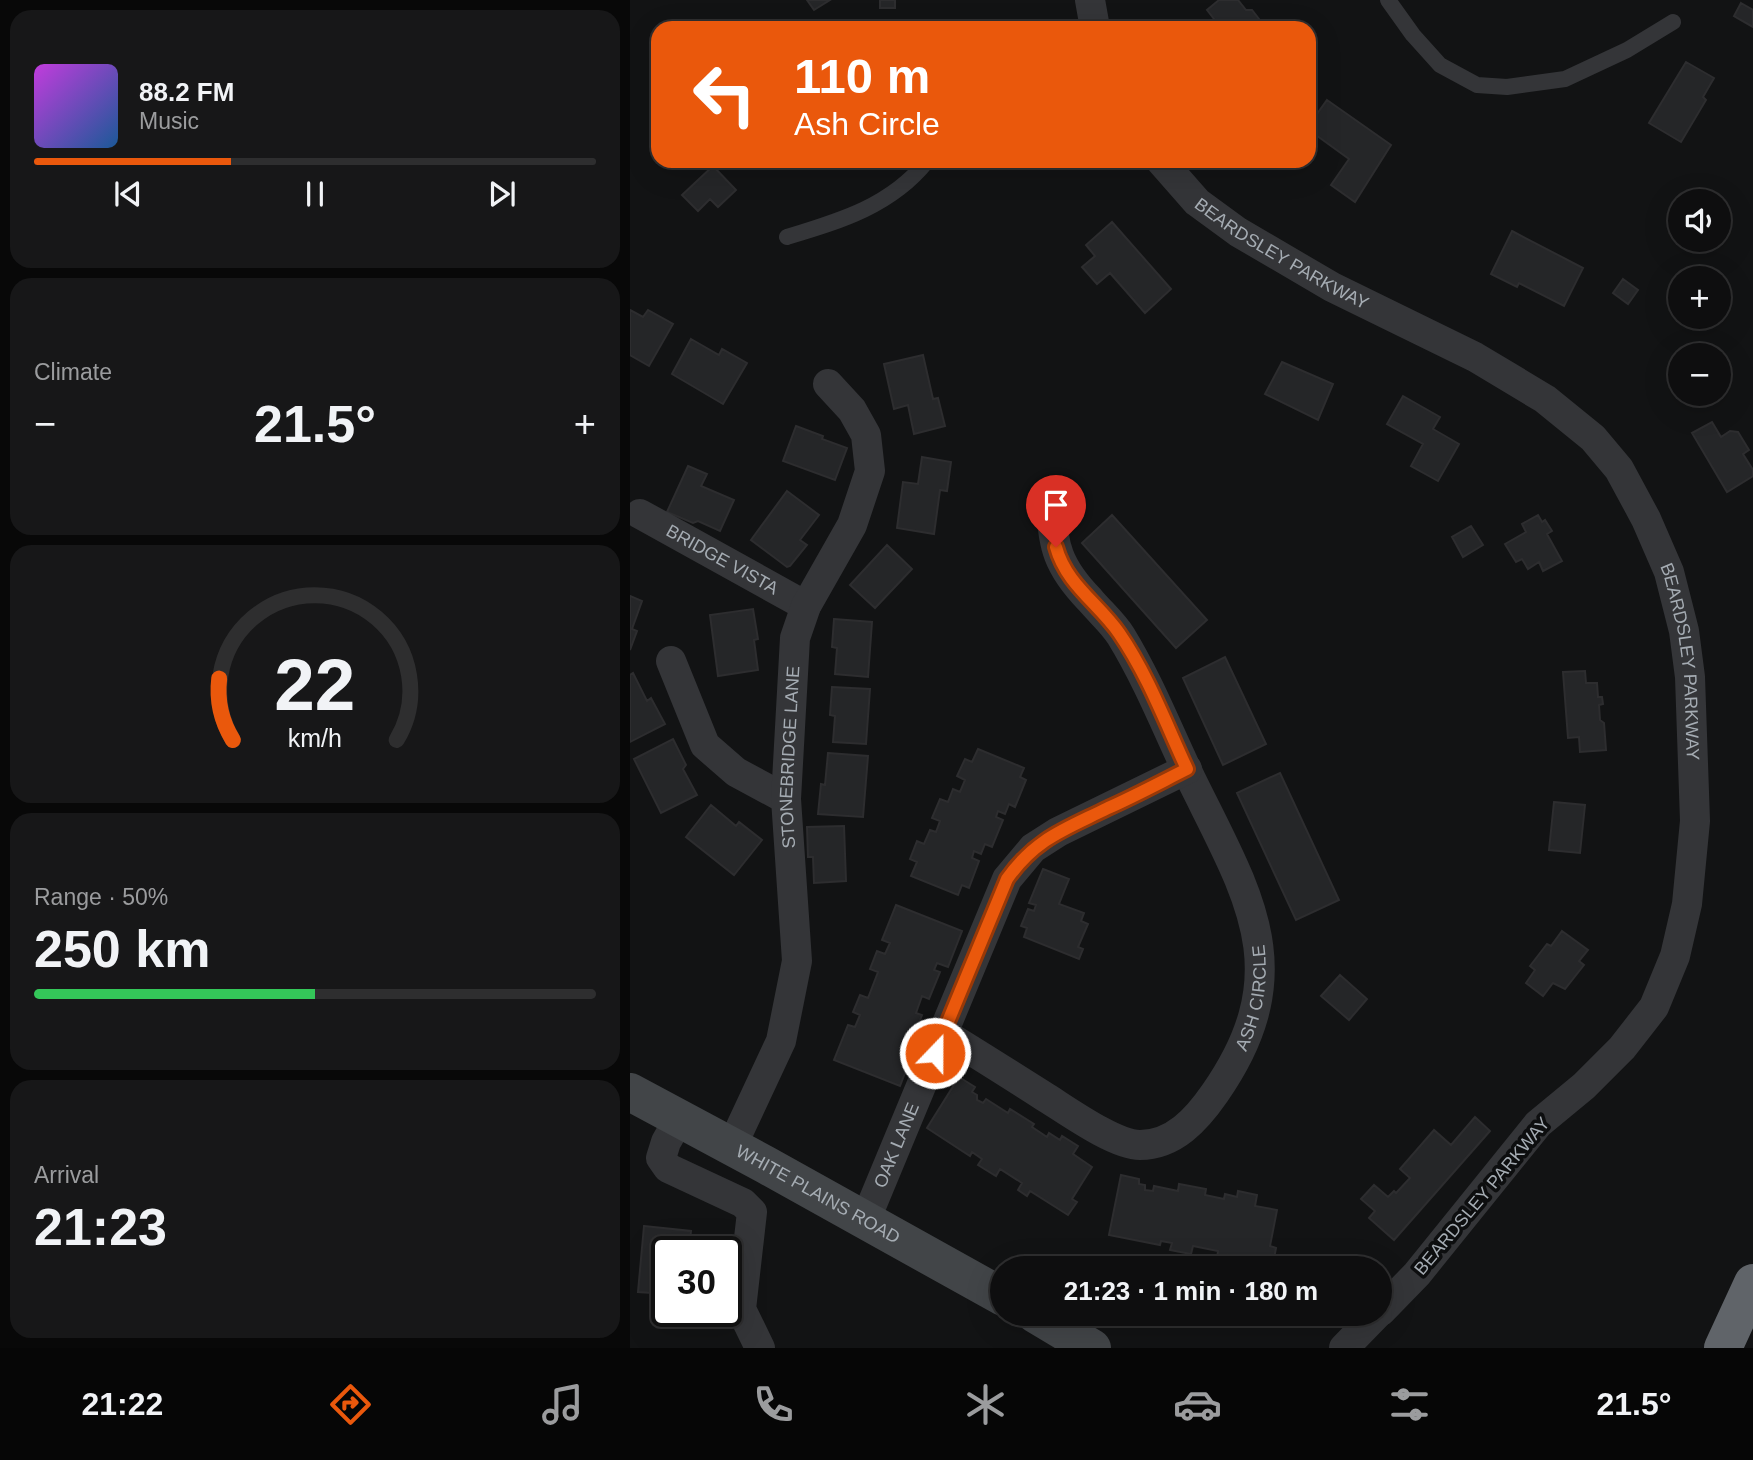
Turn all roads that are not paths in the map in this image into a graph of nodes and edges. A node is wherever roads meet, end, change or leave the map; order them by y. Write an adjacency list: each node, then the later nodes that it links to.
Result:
1 (1090, 0): 3 (street)
2 (1388, 0): 4 (lane)
3 (1094, 21)
4 (1673, 22)
5 (921, 168): 7 (lane)
6 (1166, 168): 22 (street, BEARDSLEY PARKWAY)
7 (787, 237)
8 (828, 384): 11 (street, STONEBRIDGE LANE)
9 (1051, 500): 13 (street, ASH CIRCLE)
10 (640, 514): 11 (street, BRIDGE VISTA)
11 (806, 606): 14 (street, STONEBRIDGE LANE)
12 (671, 661): 14 (street)
13 (1187, 769): 15 (street, OAK LANE); 15 (street, ASH CIRCLE)
14 (786, 799): 18 (street, STONEBRIDGE LANE)
15 (943, 1033): 19 (street, OAK LANE)
16 (630, 1093): 17 (main road, WHITE PLAINS ROAD)
17 (679, 1119): 18 (main road, WHITE PLAINS ROAD); 25 (street)
18 (731, 1148): 19 (main road, WHITE PLAINS ROAD)
19 (866, 1221): 21 (main road, WHITE PLAINS ROAD)
20 (1753, 1283): 28 (highway)
21 (990, 1290)
22 (1392, 1299)
23 (1055, 1326): 26 (main road)
24 (1365, 1326): 27 (street, BEARDSLEY PARKWAY)
25 (760, 1348)
26 (1092, 1348)
27 (1344, 1348)
28 (1723, 1348)

